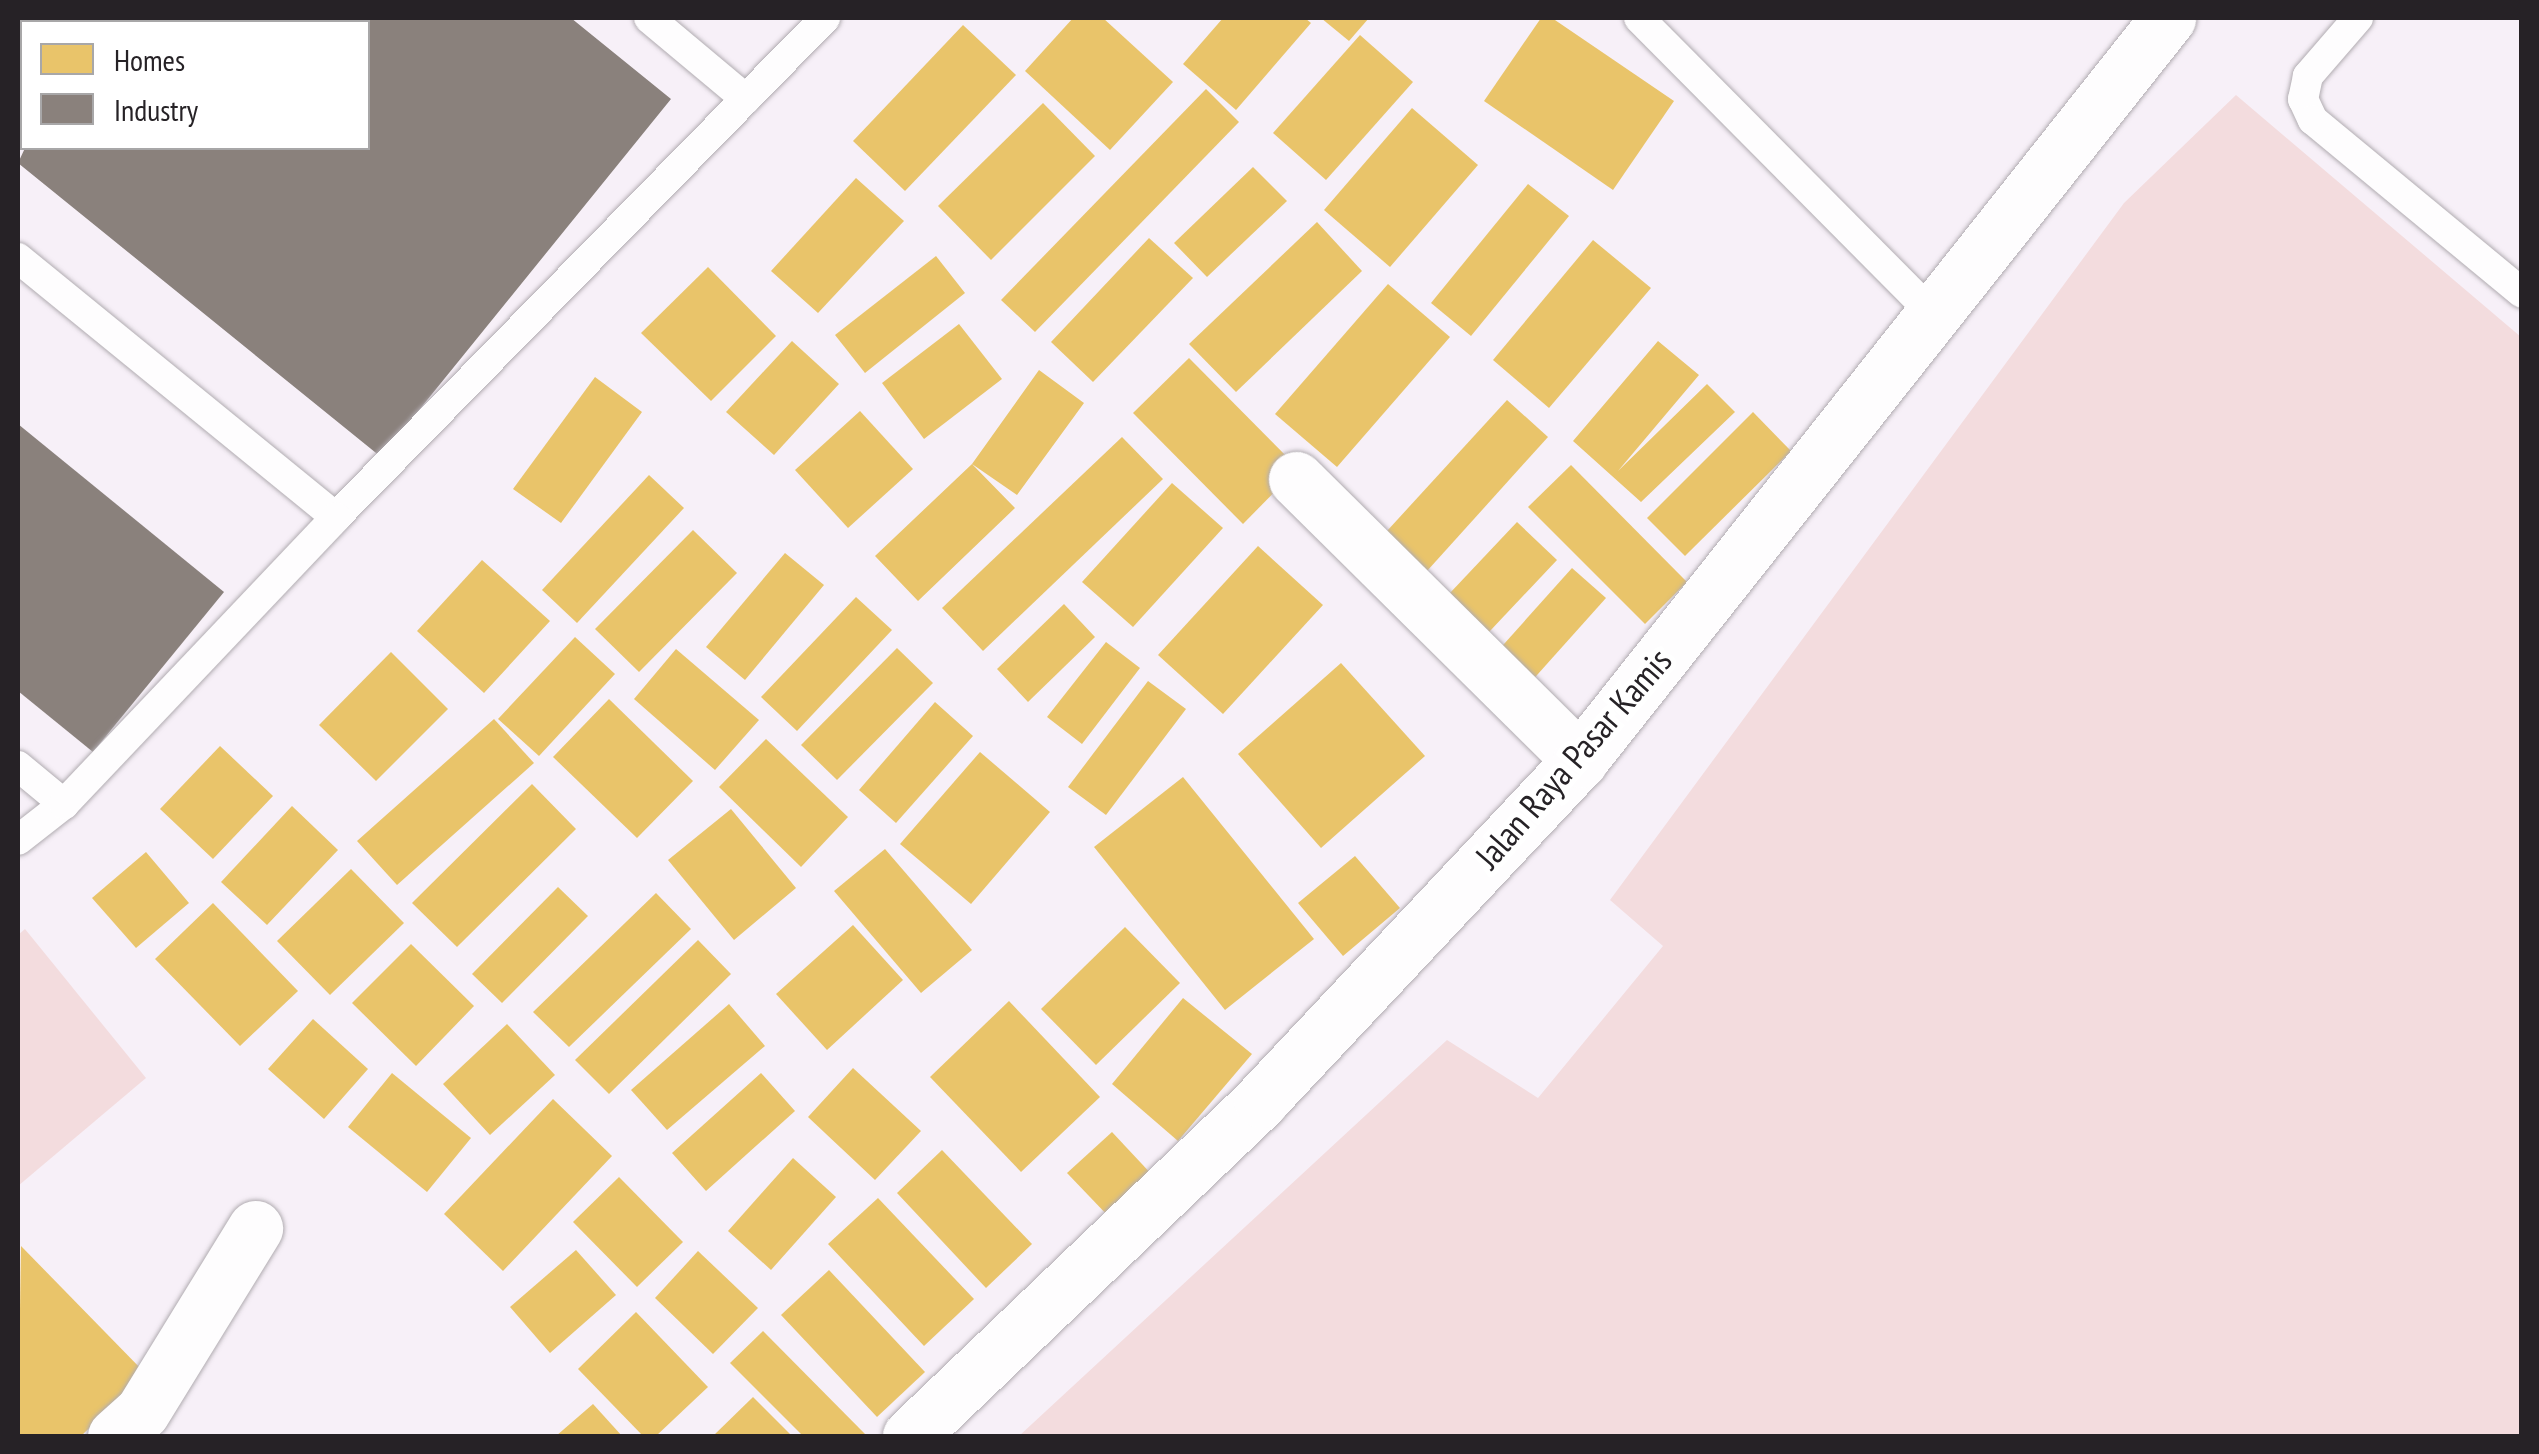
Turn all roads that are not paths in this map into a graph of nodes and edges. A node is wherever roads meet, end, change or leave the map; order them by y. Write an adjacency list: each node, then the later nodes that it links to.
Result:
1 (649, 18): 6 (lane)
2 (824, 18): 6 (lane)
3 (1639, 18): 9 (lane)
4 (2168, 18): 9 (main road, Jalan Raya Pasar Kamis)
5 (2358, 18): 8 (lane)
6 (746, 100): 11 (lane)
7 (18, 258): 11 (lane)
8 (2522, 292)
9 (1932, 313): 12 (main road, Jalan Raya Pasar Kamis)
10 (1296, 479): 12 (main road)
11 (336, 517): 14 (lane)
12 (1580, 760): 18 (main road, Jalan Raya Pasar Kamis)
13 (18, 766): 14 (lane)
14 (64, 804): 15 (lane)
15 (18, 840)
16 (255, 1228): 17 (main road)
17 (115, 1436)
18 (910, 1436)

